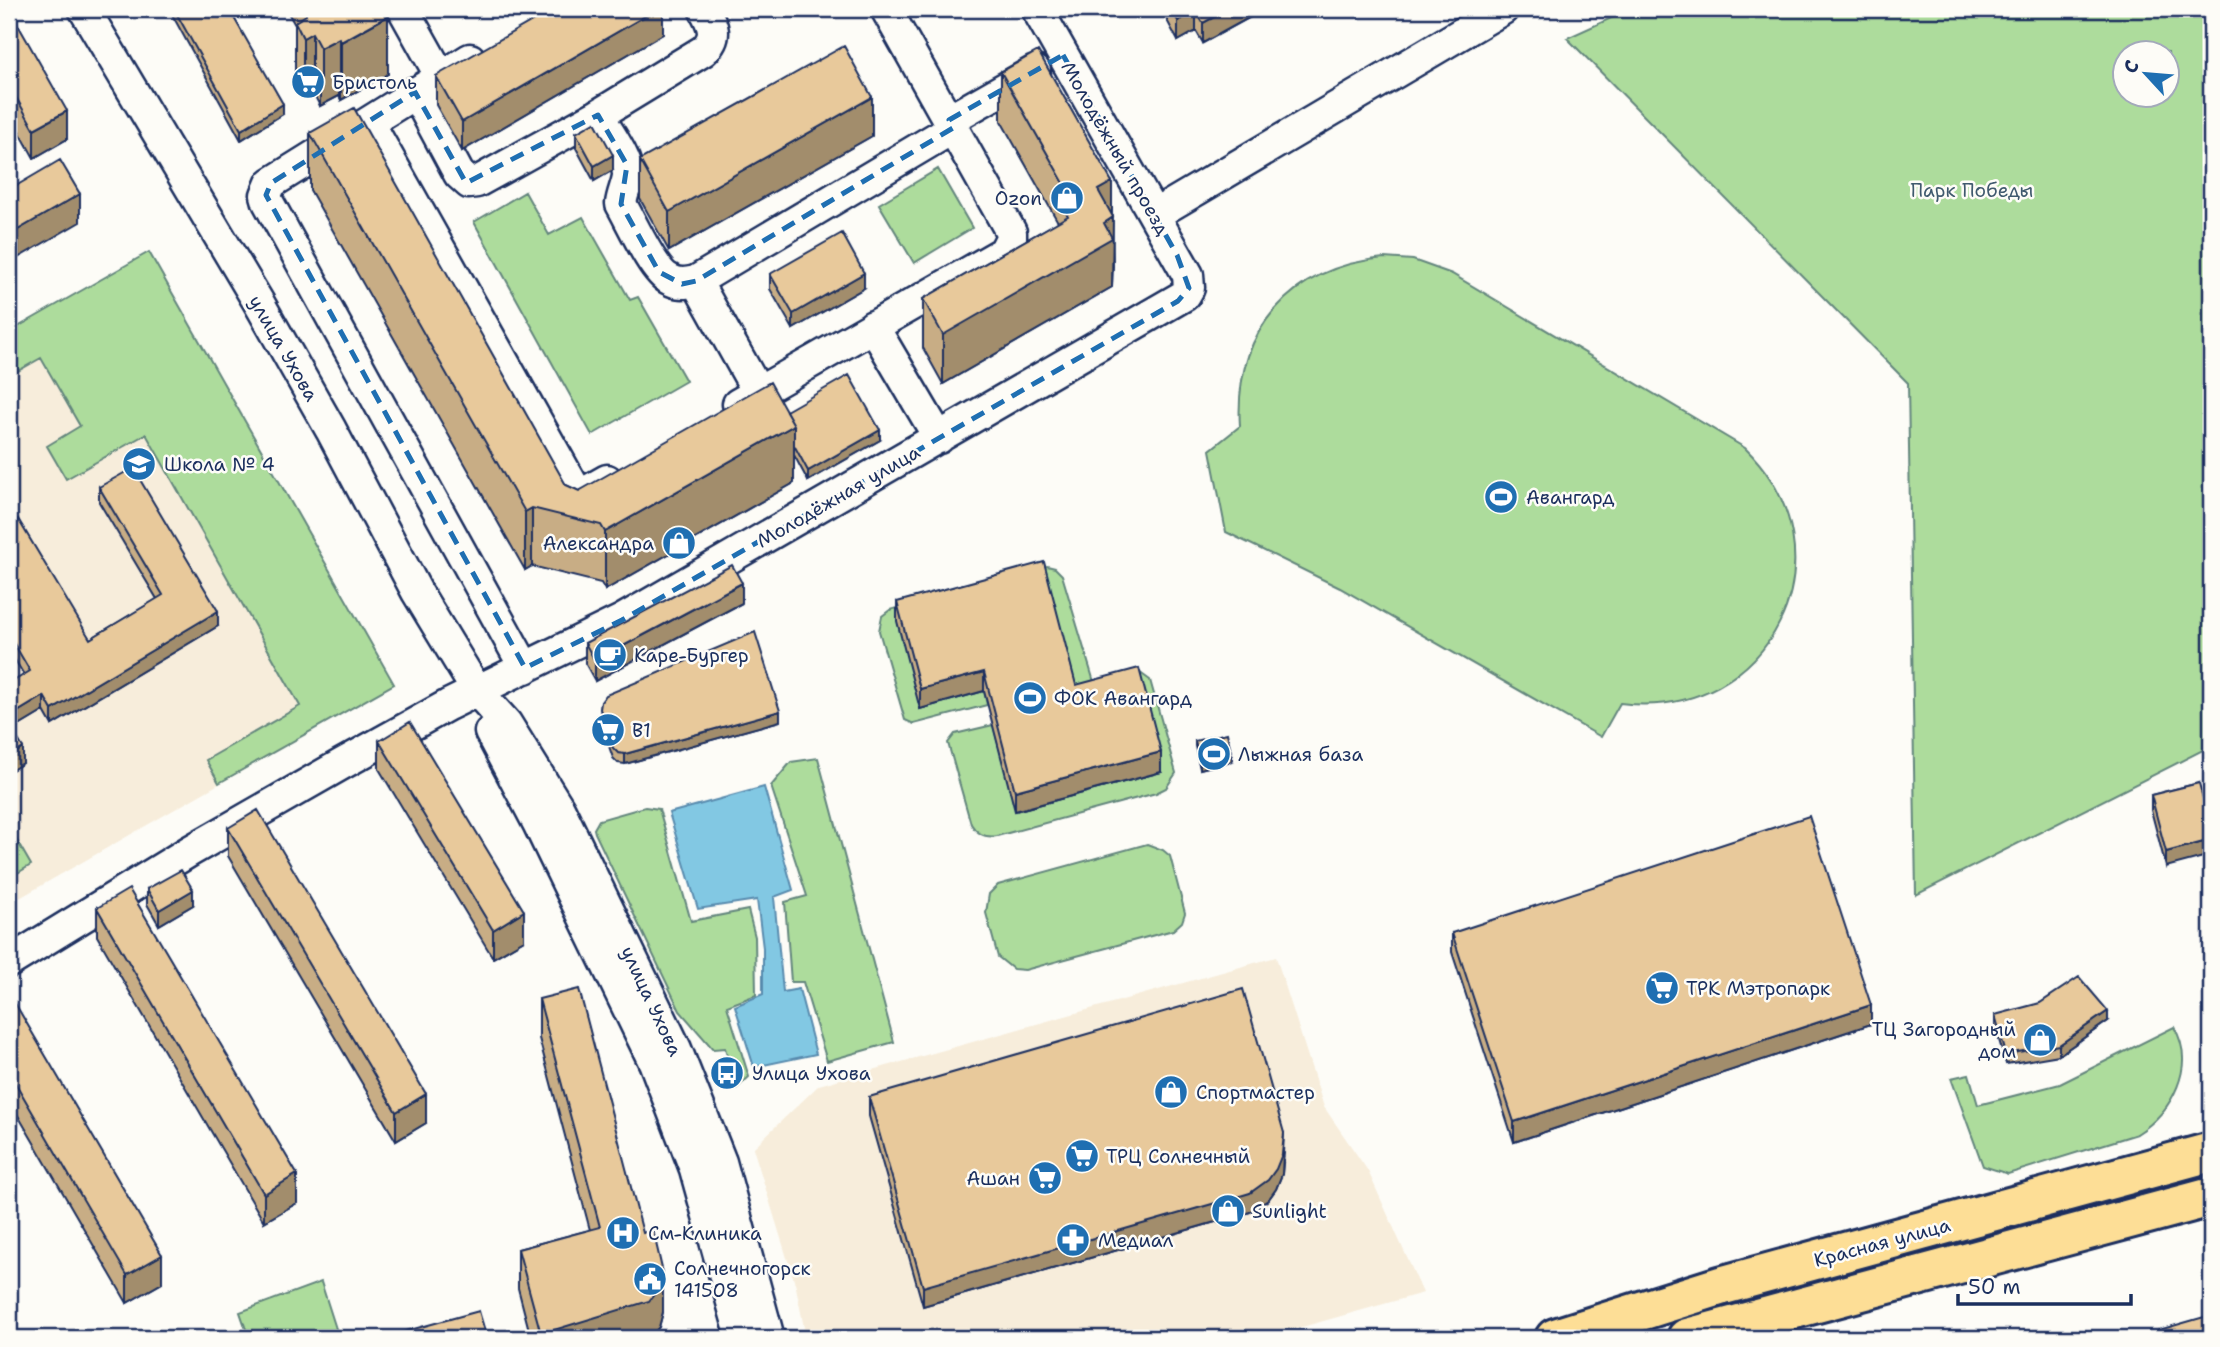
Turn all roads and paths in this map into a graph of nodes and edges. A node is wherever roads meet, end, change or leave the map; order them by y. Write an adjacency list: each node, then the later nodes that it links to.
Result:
1 (85, 9): 23 (street, улица Ухова)
2 (403, 9): 9 (street)
3 (704, 9): 11 (street)
4 (886, 9): 13 (street)
5 (1037, 9): 8 (street, Молодёжный проезд)
6 (1503, 9): 14 (street)
7 (498, 43): 9 (street)
8 (1063, 55): 13 (street); 14 (street, Молодёжный проезд)
9 (441, 77): 10 (street)
10 (415, 93): 11 (street); 12 (street)
11 (598, 115): 15 (street)
12 (369, 122): 21 (street); 22 (street)
13 (951, 124): 15 (street); 17 (street)
14 (1154, 215): 16 (street, Молодёжный проезд)
15 (696, 281): 18 (street)
16 (1189, 289): 20 (street, Молодёжная улица)
17 (873, 326): 18 (street); 20 (street)
18 (758, 392): 19 (street)
19 (712, 419)
20 (939, 438): 22 (street, Молодёжная улица)
21 (631, 466)
22 (525, 668): 23 (street, Молодёжная улица)
23 (477, 691): 24 (street, Молодёжная улица); 27 (street, улица Ухова); 28 (street, улица Ухова)
24 (9, 962)
25 (2211, 1152): 29 (highway, Красная улица)
26 (2211, 1197): 30 (highway)
27 (743, 1338)
28 (769, 1338)
29 (1555, 1338)
30 (1687, 1338)

